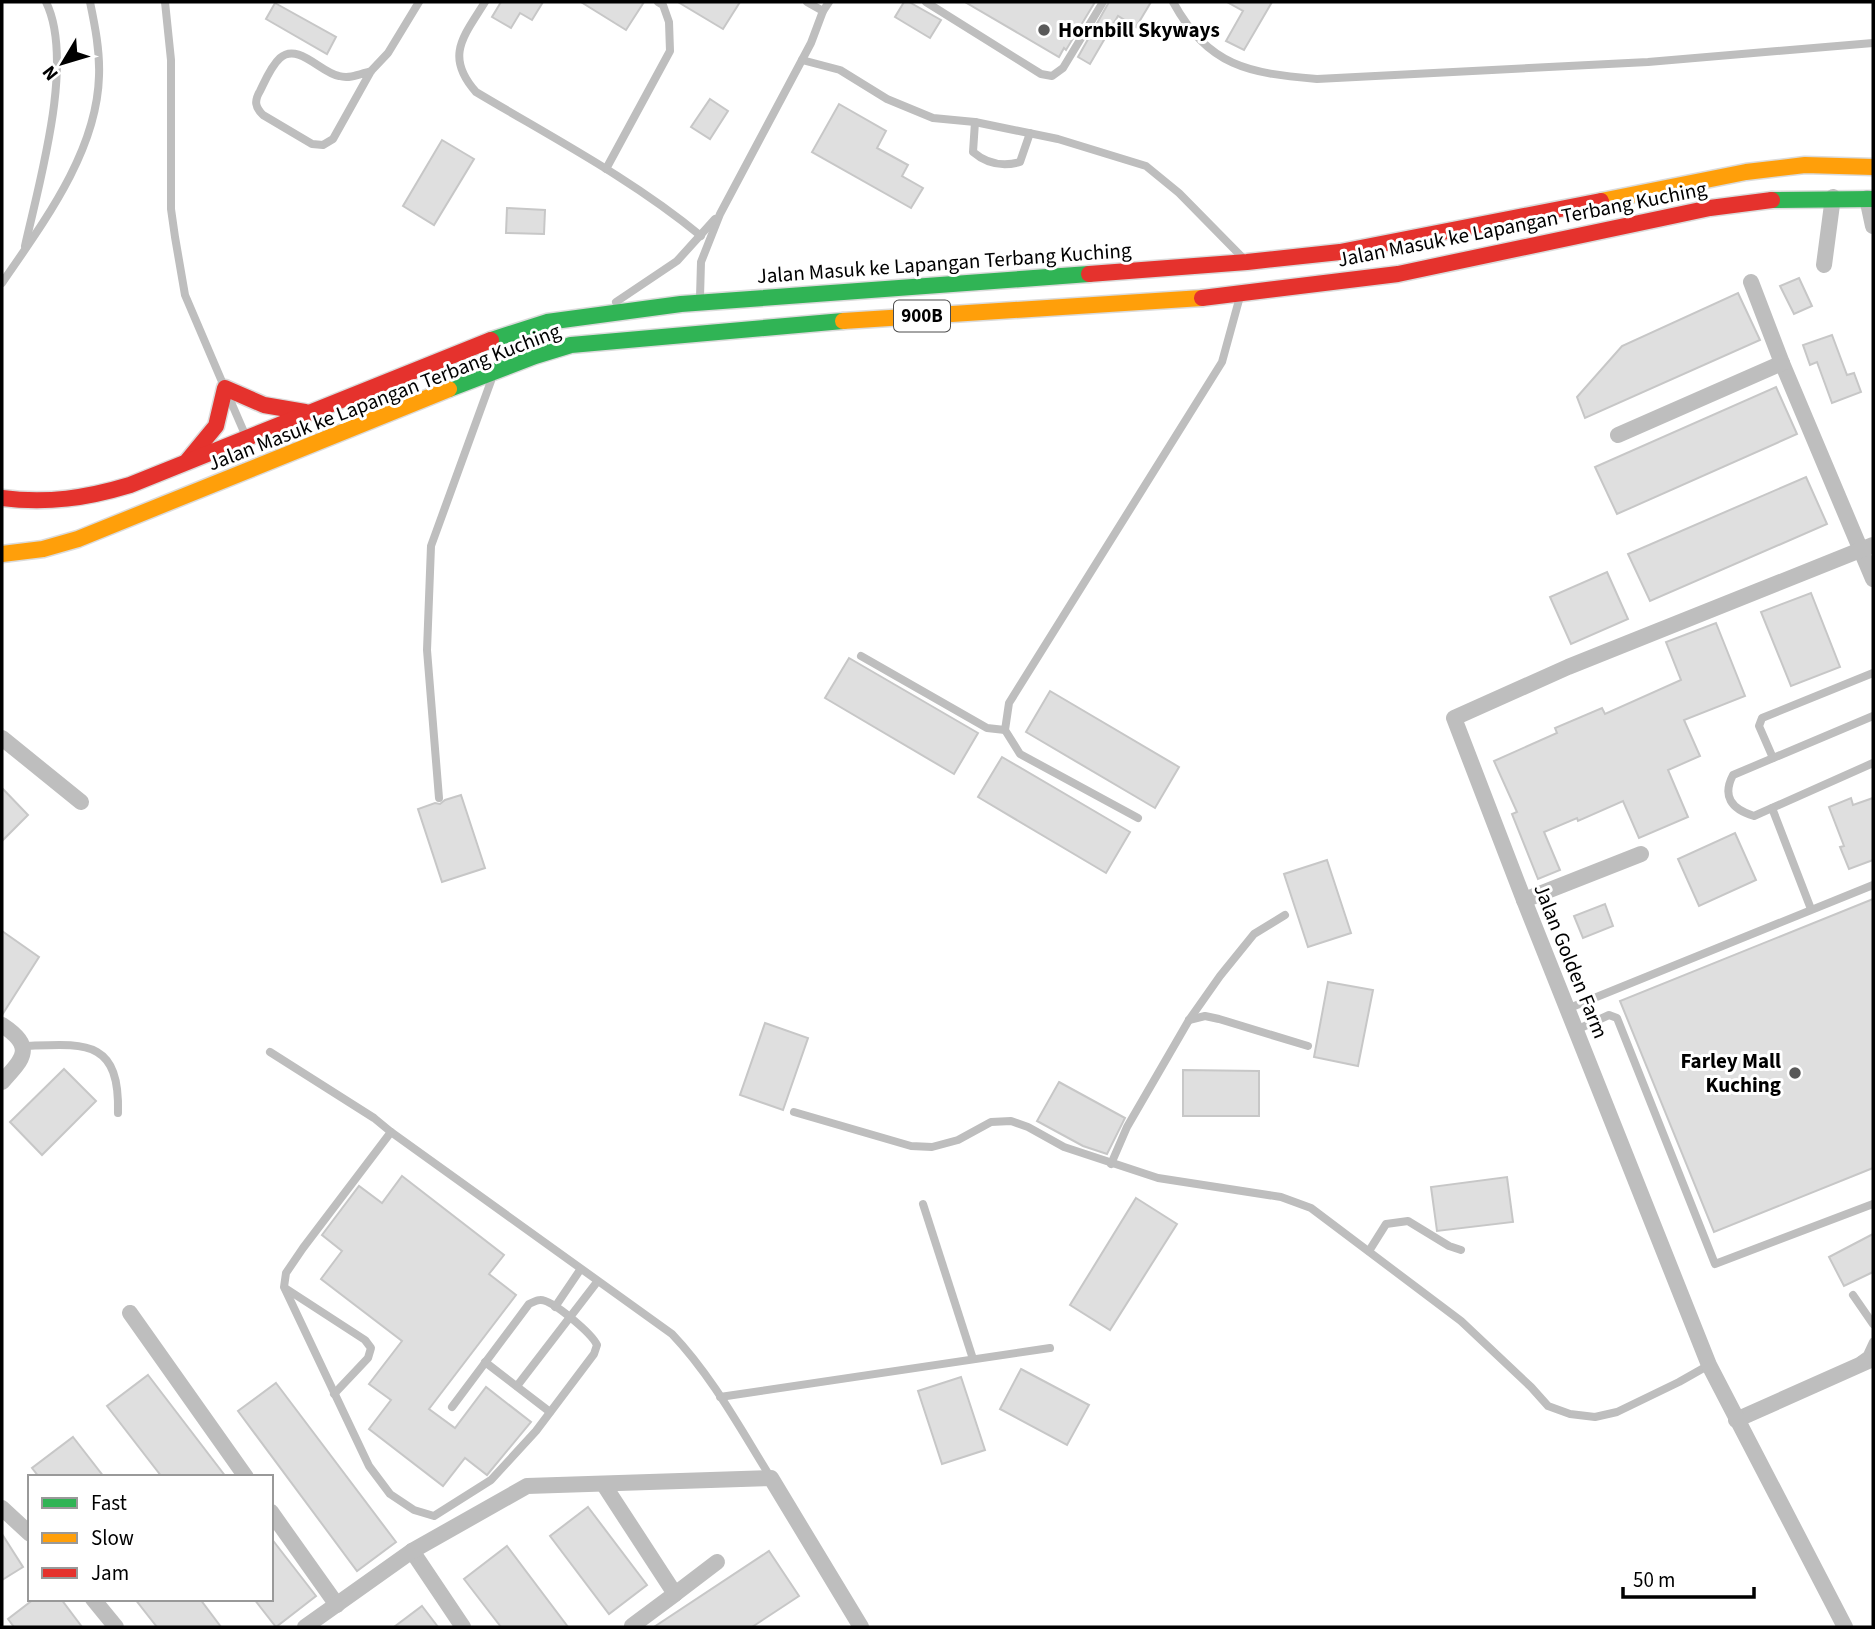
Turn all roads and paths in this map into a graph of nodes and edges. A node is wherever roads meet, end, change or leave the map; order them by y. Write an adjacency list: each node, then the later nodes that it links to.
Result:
1 (46, 2): 25 (lane)
2 (90, 2): 25 (lane)
3 (165, 2): 35 (lane)
4 (419, 2): 15 (lane)
5 (485, 2): 19 (lane)
6 (807, 2): 12 (lane)
7 (829, 2): 12 (lane)
8 (926, 2): 9 (lane)
9 (1103, 2)
10 (1173, 2): 13 (lane)
11 (662, 3): 19 (lane)
12 (823, 11): 14 (lane)
13 (1873, 43)
14 (802, 60): 16 (lane); 22 (lane)
15 (371, 71): 15 (lane)
16 (975, 121): 17 (lane); 17 (lane)
17 (1030, 133): 26 (lane)
18 (1873, 167): 26 (highway, Jalan Masuk ke Lapangan Terbang Kuching)
19 (606, 169): 24 (lane)
20 (1833, 197): 21 (highway, Jalan Masuk ke Lapangan Terbang Kuching / 900B); 27 (street); 30 (highway, Jalan Masuk ke Lapangan Terbang Kuching / 900B)
21 (1870, 199): 23 (street)
22 (719, 214): 24 (lane); 31 (lane)
23 (1873, 226)
24 (701, 236): 32 (lane)
25 (24, 251): 29 (lane)
26 (1247, 262): 31 (highway, Jalan Masuk ke Lapangan Terbang Kuching)
27 (1824, 265)
28 (1751, 282): 33 (street)
29 (2, 283)
30 (1241, 294): 34 (highway, Jalan Masuk ke Lapangan Terbang Kuching / 900B); 47 (lane)
31 (701, 303): 32 (highway, Jalan Masuk ke Lapangan Terbang Kuching)
32 (598, 314): 36 (highway, Jalan Masuk ke Lapangan Terbang Kuching)
33 (1782, 363): 37 (street); 41 (street)
34 (495, 372): 42 (highway, Jalan Masuk ke Lapangan Terbang Kuching / 900B); 51 (lane)
35 (225, 388): 36 (highway); 38 (lane); 39 (highway)
36 (308, 413): 38 (highway, Jalan Masuk ke Lapangan Terbang Kuching)
37 (1618, 435)
38 (248, 443): 39 (highway, Jalan Masuk ke Lapangan Terbang Kuching)
39 (186, 463): 40 (highway, Jalan Masuk ke Lapangan Terbang Kuching)
40 (6, 497)
41 (1868, 547): 43 (street); 57 (street, Jalan Golden Farm)
42 (2, 554)
43 (1873, 579)
44 (861, 656): 47 (lane)
45 (1873, 673): 49 (lane)
46 (1873, 716): 49 (lane)
47 (1005, 730): 54 (lane)
48 (2, 738): 52 (street)
49 (1773, 758): 53 (lane)
50 (1873, 763): 53 (lane)
51 (439, 798)
52 (81, 802)
53 (1772, 808): 58 (lane)
54 (1138, 818)
55 (1642, 855): 57 (street)
56 (1873, 884): 58 (lane)
57 (1524, 900): 60 (street, Jalan Golden Farm)
58 (1811, 909): 60 (lane)
59 (1285, 915): 61 (lane)
60 (1567, 1009): 63 (street, Jalan Golden Farm)
61 (1189, 1020): 64 (lane); 71 (lane)
62 (2, 1025): 66 (street)
63 (1576, 1030): 73 (lane); 89 (street, Jalan Golden Farm)
64 (1308, 1046)
65 (270, 1052): 70 (lane)
66 (22, 1053): 67 (street); 69 (lane)
67 (2, 1083)
68 (794, 1112): 71 (lane)
69 (118, 1113)
70 (391, 1132): 76 (lane); 78 (lane)
71 (1111, 1164): 75 (lane)
72 (923, 1204): 86 (lane)
73 (1873, 1204)
74 (1461, 1250): 75 (lane)
75 (1370, 1251): 89 (lane)
76 (580, 1270): 77 (lane); 80 (lane)
77 (597, 1282): 82 (lane); 93 (lane)
78 (284, 1287): 92 (lane); 92 (lane)
79 (1853, 1295): 83 (lane)
80 (555, 1307): 82 (lane); 88 (lane)
81 (130, 1313): 97 (street)
82 (570, 1318): 91 (lane); 95 (lane)
83 (1873, 1324)
84 (1873, 1342): 90 (lane)
85 (1050, 1348): 86 (lane)
86 (973, 1359): 93 (lane)
87 (1873, 1359): 90 (street)
88 (485, 1362): 91 (lane); 94 (lane)
89 (1709, 1365): 96 (street, Jalan Golden Farm)
90 (1850, 1369): 96 (street)
91 (517, 1386): 95 (lane)
92 (334, 1394): 95 (lane)
93 (720, 1397): 98 (lane)
94 (452, 1406)
95 (550, 1412)
96 (1736, 1420): 113 (street, Jalan Golden Farm)
97 (245, 1475)
98 (771, 1478): 99 (street); 112 (street)
99 (604, 1485): 103 (street); 105 (street)
100 (2, 1508): 102 (street)
101 (273, 1515): 107 (street)
102 (28, 1532)
103 (412, 1551): 107 (street); 111 (street)
104 (717, 1562): 105 (street)
105 (674, 1594): 108 (street)
106 (95, 1601): 109 (street)
107 (337, 1605): 110 (street)
108 (632, 1626)
109 (116, 1627)
110 (305, 1627)
111 (463, 1627)
112 (861, 1627)
113 (1845, 1627)

